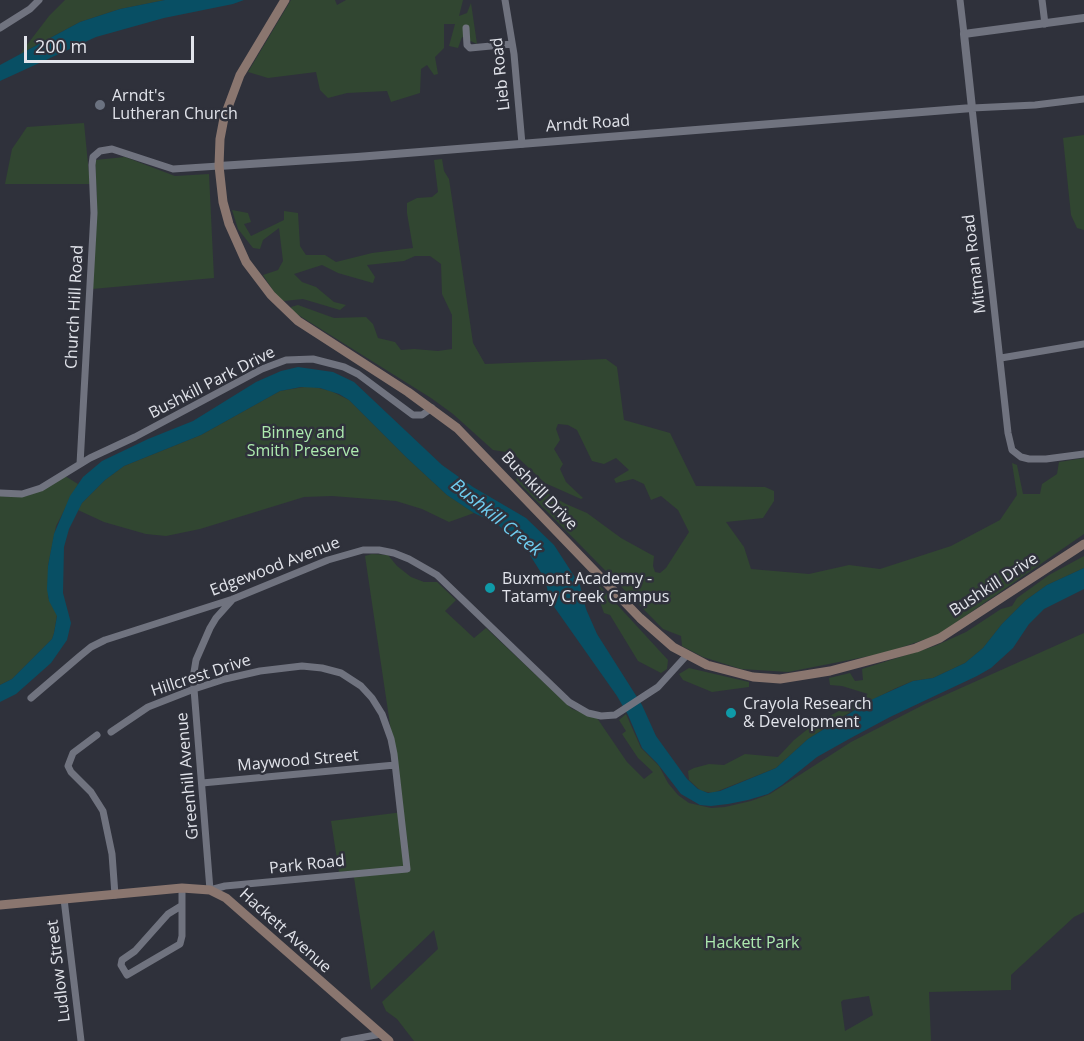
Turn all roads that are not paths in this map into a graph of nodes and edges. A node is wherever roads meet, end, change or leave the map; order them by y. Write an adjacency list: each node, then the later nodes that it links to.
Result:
1 (39, 0): 8 (street)
2 (285, 0): 16 (main road, Bushkill Drive)
3 (505, 0): 11 (street, Lieb Road)
4 (960, 0): 10 (street, Mitman Road)
5 (1042, 0): 7 (street)
6 (1084, 18): 7 (street)
7 (1045, 24): 10 (street)
8 (0, 28)
9 (465, 28): 11 (street)
10 (964, 34): 13 (street, Mitman Road)
11 (512, 44): 14 (street, Lieb Road)
12 (1084, 99): 13 (street, Arndt Road)
13 (972, 108): 14 (street, Arndt Road); 18 (street, Mitman Road)
14 (522, 144): 16 (street, Arndt Road)
15 (97, 153): 16 (street, Arndt Road); 21 (street, Church Hill Road)
16 (219, 166): 19 (main road, Bushkill Drive)
17 (1084, 344): 18 (street)
18 (1001, 358): 20 (street, Mitman Road)
19 (432, 408): 21 (street, Bushkill Park Drive); 25 (main road, Bushkill Drive)
20 (1084, 454)
21 (80, 464): 22 (street, Bushkill Park Drive)
22 (0, 493)
23 (1084, 544): 25 (main road, Bushkill Drive)
24 (233, 599): 25 (street, Edgewood Avenue); 26 (street, Greenhill Avenue); 27 (street, Edgewood Avenue)
25 (687, 655)
26 (194, 689): 28 (street, Hillcrest Drive); 30 (street, Hillcrest Drive); 31 (street, Greenhill Avenue)
27 (32, 698)
28 (111, 732)
29 (97, 735): 35 (street)
30 (395, 765): 31 (street, Maywood Street); 32 (street, Hillcrest Drive)
31 (202, 783): 34 (street, Greenhill Avenue)
32 (406, 869): 34 (street, Park Road)
33 (182, 888): 34 (main road, Hackett Avenue); 35 (main road, Hackett Avenue); 38 (street)
34 (210, 890): 39 (main road, Hackett Avenue)
35 (115, 895): 36 (main road, Hackett Avenue)
36 (64, 898): 37 (main road, Hackett Avenue); 40 (street, Ludlow Street)
37 (0, 905)
38 (181, 906): 38 (street)
39 (385, 1038): 41 (street)
40 (81, 1041)
41 (344, 1041)

